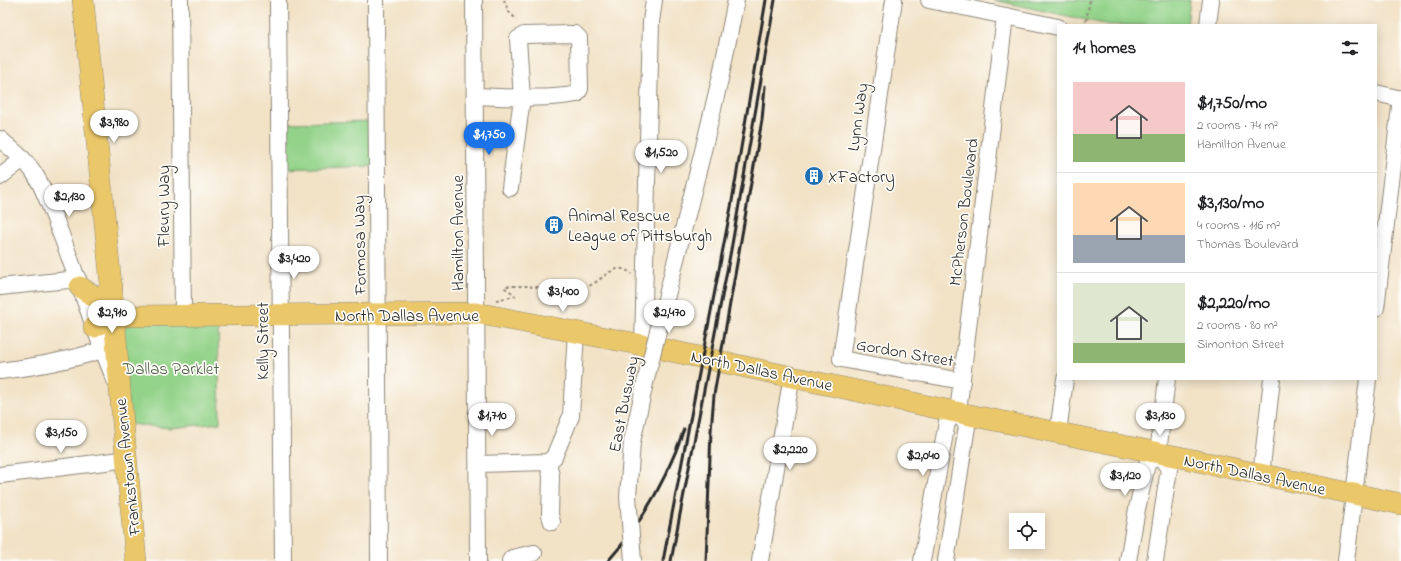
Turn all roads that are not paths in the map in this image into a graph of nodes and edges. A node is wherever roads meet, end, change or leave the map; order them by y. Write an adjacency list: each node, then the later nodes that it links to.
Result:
1 (84, 0): 24 (main road)
2 (180, 0): 29 (street, Fleury Way)
3 (278, 0): 30 (street, Kelly Street)
4 (376, 0): 26 (street, Formosa Way)
5 (474, 0): 15 (street, Hamilton Avenue)
6 (654, 0): 33 (street)
7 (736, 0): 61 (street, East Busway, bridge)
8 (894, 0): 35 (street, Lynn Way)
9 (929, 0): 11 (street)
10 (1211, 0): 12 (street)
11 (1005, 16): 13 (street); 42 (street, McPherson Boulevard)
12 (1208, 24)
13 (1057, 27)
14 (1377, 93): 17 (street)
15 (475, 96): 16 (street); 27 (street, Hamilton Avenue)
16 (522, 98): 16 (street); 21 (street)
17 (1401, 99): 25 (street)
18 (0, 139): 19 (street, Frankstown Avenue)
19 (23, 159): 20 (street); 22 (street, Frankstown Avenue)
20 (0, 177)
21 (510, 188)
22 (79, 283): 23 (street); 24 (main road); 31 (street, Frankstown Avenue)
23 (0, 287)
24 (112, 287): 28 (main road)
25 (1377, 300)
26 (378, 313): 27 (main road, North Dallas Avenue); 30 (main road, North Dallas Avenue); 58 (street, Formosa Way)
27 (476, 313): 32 (main road, North Dallas Avenue); 49 (street, Hamilton Avenue)
28 (114, 315): 29 (main road, North Dallas Avenue); 31 (main road); 43 (main road)
29 (183, 315): 30 (main road, North Dallas Avenue)
30 (281, 315): 57 (street, Kelly Street)
31 (94, 327): 34 (street, Frankstown Avenue)
32 (576, 332): 33 (main road, North Dallas Avenue); 48 (street)
33 (643, 345): 37 (main road, North Dallas Avenue)
34 (103, 350): 36 (street); 43 (street, Frankstown Avenue)
35 (841, 359): 42 (street, Gordon Street)
36 (0, 371)
37 (792, 376): 44 (main road, North Dallas Avenue); 62 (street)
38 (1065, 380): 45 (street)
39 (1167, 380): 46 (street)
40 (1272, 380): 51 (street)
41 (1368, 380): 52 (street)
42 (962, 381): 44 (street, McPherson Boulevard)
43 (120, 391): 47 (main road, Frankstown Avenue)
44 (958, 412): 45 (main road, North Dallas Avenue); 63 (street); 64 (street)
45 (1058, 433): 46 (main road, North Dallas Avenue)
46 (1158, 453): 51 (main road, North Dallas Avenue); 65 (street); 66 (street)
47 (127, 458): 50 (street); 56 (main road, Frankstown Avenue)
48 (548, 462): 49 (street); 54 (street)
49 (478, 464): 59 (street, Hamilton Avenue)
50 (0, 475)
51 (1261, 475): 52 (main road, North Dallas Avenue)
52 (1354, 495): 53 (main road, North Dallas Avenue); 67 (street)
53 (1401, 504)
54 (552, 522)
55 (534, 553): 60 (street)
56 (136, 561)
57 (283, 561)
58 (379, 561)
59 (478, 561)
60 (510, 561)
61 (633, 561)
62 (760, 561)
63 (922, 561)
64 (946, 561)
65 (1128, 561)
66 (1155, 561)
67 (1346, 561)

